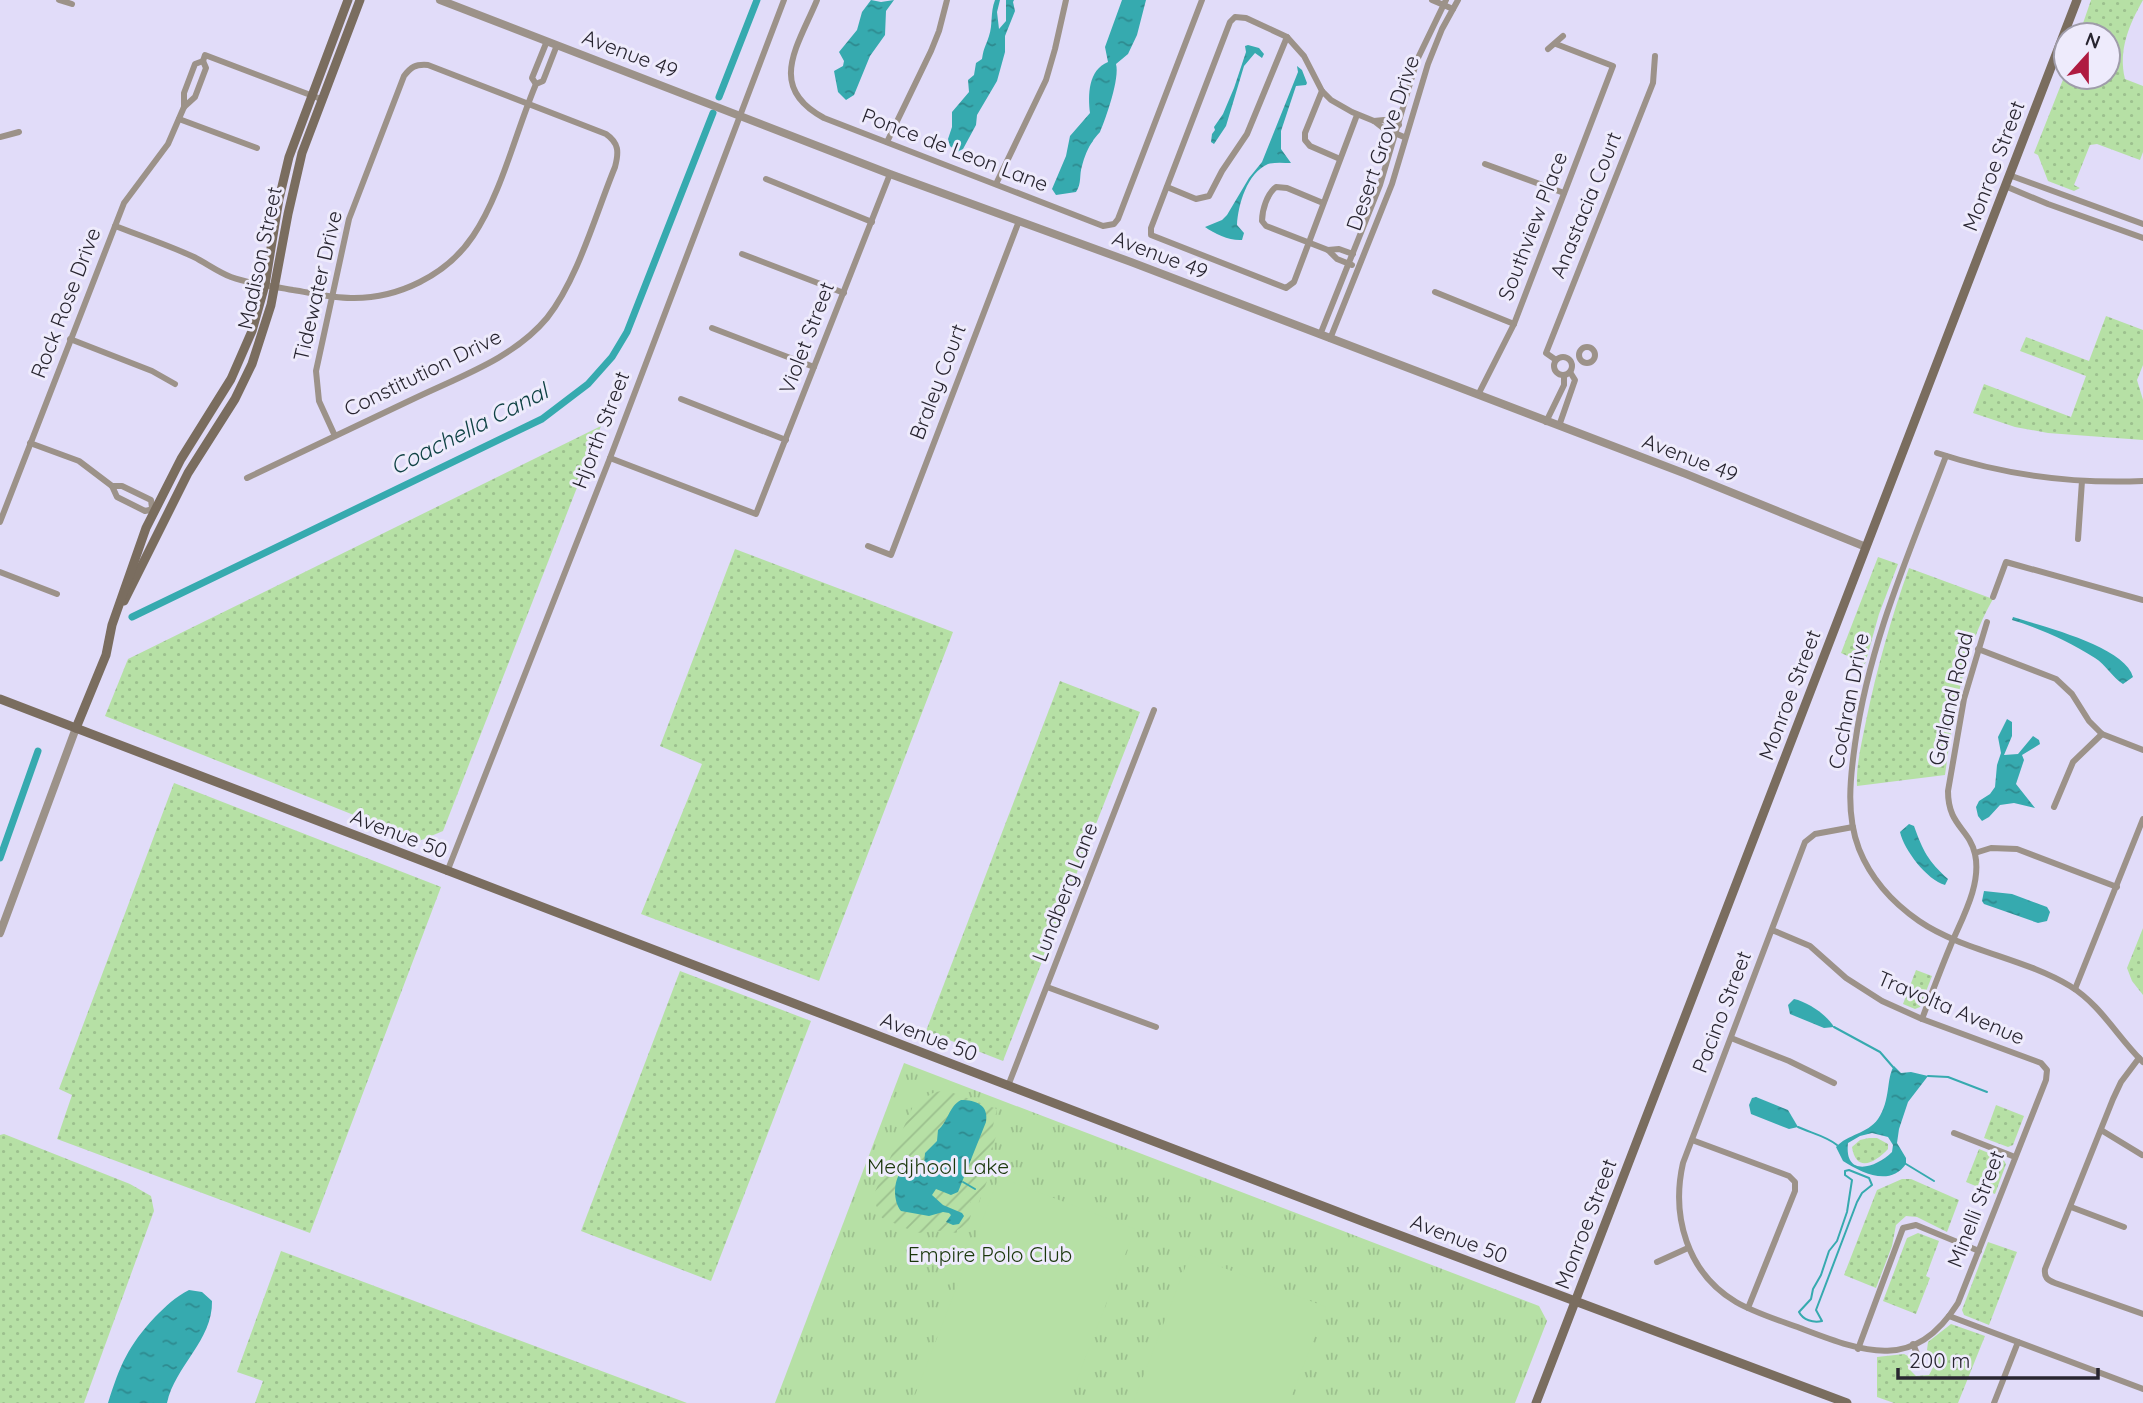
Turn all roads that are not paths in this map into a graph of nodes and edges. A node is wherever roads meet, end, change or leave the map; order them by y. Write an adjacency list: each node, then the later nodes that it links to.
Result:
1 (59, 0): 14 (street)
2 (348, 0): 28 (main road, Madison Street)
3 (360, 0): 29 (main road, Madison Street)
4 (440, 0): 18 (street, Avenue 49)
5 (784, 0): 32 (street, Hjorth Street)
6 (817, 0): 42 (street, Ponce de Leon Lane)
7 (947, 0): 42 (street)
8 (1066, 0): 49 (street)
9 (1202, 0): 49 (street, Ponce de Leon Lane)
10 (1432, 0): 13 (street)
11 (1458, 0): 15 (street, Desert Grove Drive)
12 (2077, 0): 47 (main road, Monroe Street)
13 (1445, 3): 15 (street); 36 (street, Desert Grove Drive)
14 (72, 4)
15 (1453, 9): 37 (street, Desert Grove Drive)
16 (1563, 36): 19 (street)
17 (1287, 37): 27 (street); 51 (street); 51 (street)
18 (547, 41): 20 (street, Avenue 49); 24 (street)
19 (1556, 44): 21 (street); 52 (street, Southview Place)
20 (557, 45): 25 (street); 32 (street, Avenue 49)
21 (1548, 49)
22 (1655, 56): 77 (street, Anastacia Court)
23 (204, 58): 28 (street); 31 (street, Rock Rose Drive); 31 (street, Rock Rose Drive)
24 (538, 64): 25 (street); 26 (street)
25 (548, 68): 26 (street)
26 (536, 84): 30 (street)
27 (1322, 91): 33 (street); 44 (street)
28 (311, 95): 29 (street); 66 (main road, Madison Street)
29 (321, 99): 67 (main road, Madison Street)
30 (528, 104): 70 (street); 70 (street, Tidewater Drive); 86 (street, Constitution Drive)
31 (184, 107): 34 (street, Rock Rose Drive)
32 (739, 115): 46 (street, Avenue 49); 91 (street, Hjorth Street)
33 (1357, 115): 35 (street); 44 (street)
34 (178, 119): 43 (street); 57 (street, Rock Rose Drive)
35 (1374, 121): 36 (street); 39 (street)
36 (1398, 124): 37 (street); 39 (street, Desert Grove Drive)
37 (1407, 128): 41 (street, Desert Grove Drive)
38 (19, 132): 40 (street)
39 (1395, 133): 41 (street); 62 (street, Desert Grove Drive)
40 (0, 137)
41 (1404, 137): 63 (street, Desert Grove Drive)
42 (887, 142): 49 (street, Ponce de Leon Lane)
43 (257, 148)
44 (1340, 159): 53 (street)
45 (1485, 164): 52 (street)
46 (890, 174): 54 (street, Avenue 49); 55 (street, Violet Street)
47 (2009, 174): 50 (main road, Monroe Street); 56 (street)
48 (766, 179): 55 (street)
49 (996, 184)
50 (2005, 186): 58 (street); 102 (main road, Monroe Street)
51 (1167, 187): 59 (street)
52 (1564, 193): 71 (street, Southview Place)
53 (1323, 203): 59 (street); 59 (street)
54 (1019, 221): 73 (street, Avenue 49); 101 (street, Braley Court)
55 (872, 222): 69 (street, Violet Street)
56 (2143, 224)
57 (115, 226): 66 (street); 74 (street, Rock Rose Drive)
58 (2143, 238)
59 (1309, 243): 60 (street)
60 (1328, 250): 62 (street); 64 (street)
61 (742, 254): 69 (street)
62 (1352, 254): 63 (street); 64 (street, Desert Grove Drive)
63 (1361, 257): 65 (street, Desert Grove Drive)
64 (1349, 264): 65 (street); 73 (street, Desert Grove Drive)
65 (1357, 267): 75 (street, Desert Grove Drive)
66 (265, 285): 67 (street); 98 (main road, Madison Street)
67 (275, 286): 70 (street); 108 (main road, Madison Street)
68 (1434, 292): 71 (street)
69 (844, 293): 79 (street, Violet Street)
70 (333, 296): 86 (street, Tidewater Drive)
71 (1514, 324): 82 (street, Southview Place)
72 (712, 328): 79 (street)
73 (1320, 335): 75 (street, Avenue 49)
74 (70, 339): 81 (street); 88 (street, Rock Rose Drive)
75 (1330, 339): 82 (street, Avenue 49)
76 (1579, 358): 78 (street)
77 (1556, 360): 78 (street); 80 (street, Anastacia Court)
78 (1572, 362): 80 (street)
79 (814, 367): 87 (street, Violet Street)
80 (1567, 374): 84 (street); 85 (street)
81 (175, 383)
82 (1478, 395): 84 (street, Avenue 49)
83 (681, 399): 87 (street)
84 (1546, 422): 85 (street, Avenue 49)
85 (1559, 426): 102 (street, Avenue 49)
86 (335, 436): 92 (street, Constitution Drive)
87 (786, 440): 91 (street, Violet Street)
88 (30, 443): 95 (street); 99 (street, Rock Rose Drive)
89 (1937, 453): 90 (street)
90 (1946, 456): 93 (street); 117 (street, Cochran Drive)
91 (610, 458): 119 (street, Hjorth Street)
92 (247, 478)
93 (2082, 481): 94 (street); 100 (street)
94 (2143, 481)
95 (112, 486): 96 (street); 97 (street)
96 (136, 493): 97 (street); 98 (street)
97 (131, 505): 98 (street)
98 (153, 508): 108 (main road, Madison Street)
99 (0, 522)
100 (2078, 539)
101 (868, 546)
102 (1866, 547): 143 (main road, Monroe Street)
103 (0, 572): 104 (street)
104 (57, 594)
105 (1993, 597): 106 (street)
106 (2143, 600)
107 (1987, 622): 109 (street, Garland Road)
108 (112, 625): 112 (main road, Madison Street)
109 (1978, 649): 113 (street); 118 (street, Garland Road)
110 (0, 699): 112 (main road, Avenue 50)
111 (1154, 710): 124 (street, Lundberg Lane)
112 (76, 728): 119 (main road, Avenue 50); 122 (street, Madison Street)
113 (2102, 734): 114 (street); 115 (street)
114 (2143, 750)
115 (2054, 807)
116 (2143, 819): 120 (street)
117 (1853, 827): 121 (street, Pacino Street); 123 (street, Cochran Drive)
118 (1975, 853): 120 (street); 123 (street)
119 (447, 872): 132 (main road, Avenue 50)
120 (2117, 887): 125 (street)
121 (1772, 930): 126 (street, Travolta Avenue); 128 (street, Pacino Street)
122 (0, 933)
123 (1954, 938): 125 (street, Cochran Drive); 126 (street)
124 (1047, 987): 127 (street); 132 (street, Lundberg Lane)
125 (2076, 989): 129 (street, Cochran Drive)
126 (1922, 1019): 130 (street, Travolta Avenue)
127 (1156, 1027)
128 (1731, 1038): 131 (street); 135 (street, Pacino Street)
129 (2141, 1060): 133 (street)
130 (2047, 1070): 137 (street, Minelli Street)
131 (1833, 1083)
132 (1008, 1086): 143 (main road, Avenue 50)
133 (2101, 1130): 136 (street); 138 (street)
134 (1954, 1133): 137 (street)
135 (1692, 1140): 140 (street, Pacino Street); 144 (street)
136 (2142, 1155)
137 (2015, 1157): 141 (street, Minelli Street)
138 (2071, 1207): 139 (street); 145 (street)
139 (2124, 1227)
140 (1688, 1248): 142 (street); 144 (street, Pacino Street)
141 (1979, 1251): 146 (street, Minelli Street); 149 (street)
142 (1657, 1262)
143 (1575, 1302): 152 (main road, Monroe Street); 153 (main road, Avenue 50)
144 (1748, 1308): 149 (street, Pacino Street)
145 (2143, 1314)
146 (1949, 1316): 147 (street); 148 (street, Minelli Street)
147 (2018, 1342): 151 (street); 154 (street)
148 (1913, 1344): 149 (street, Pacino Street); 150 (street)
149 (1858, 1349)
150 (1922, 1366)
151 (2143, 1389)
152 (1536, 1403)
153 (1847, 1403)
154 (1994, 1403)

